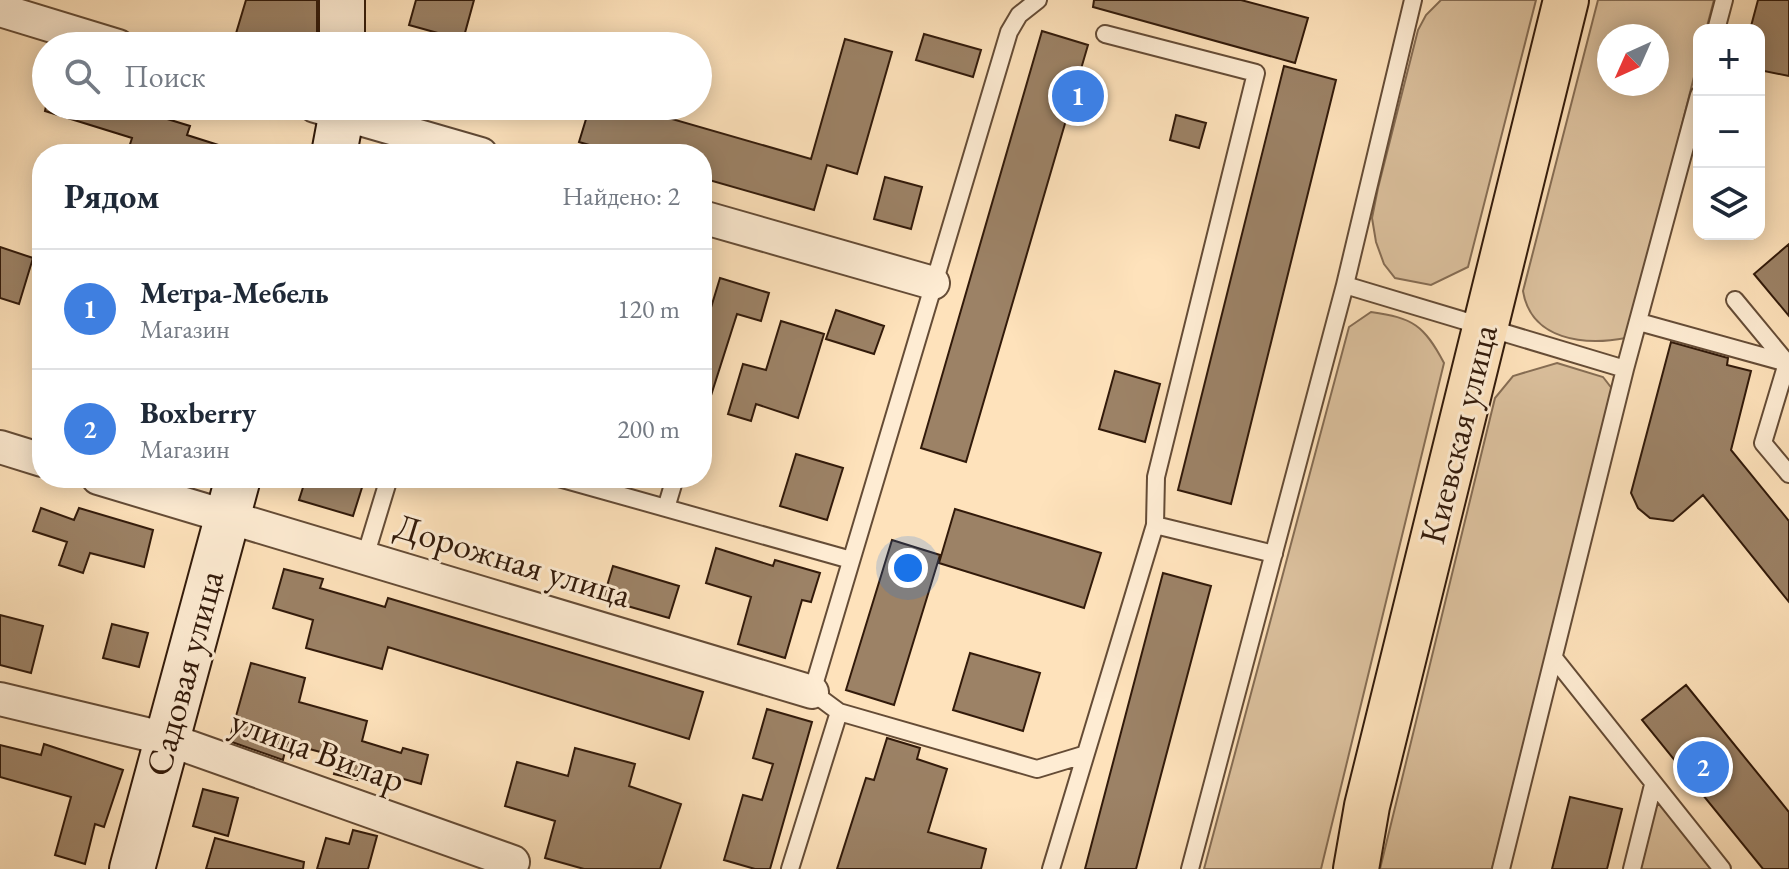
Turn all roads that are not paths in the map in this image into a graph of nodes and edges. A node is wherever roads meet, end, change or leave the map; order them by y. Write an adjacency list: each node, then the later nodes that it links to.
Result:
1 (342, 0): 9 (main road)
2 (1038, 0): 15 (lane)
3 (1413, 0): 16 (lane)
4 (1566, 0): 19 (main road, Киевская улица)
5 (1724, 0): 7 (lane)
6 (0, 10): 8 (street)
7 (1718, 24)
8 (72, 32)
9 (342, 32)
10 (1105, 34): 31 (lane)
11 (1699, 96): 18 (lane)
12 (334, 120): 13 (street)
13 (438, 144)
14 (712, 220): 15 (street)
15 (933, 283): 34 (lane)
16 (1345, 285): 19 (lane); 32 (lane)
17 (1735, 300): 20 (lane)
18 (1639, 322): 20 (lane); 21 (lane)
19 (1483, 329): 21 (lane); 47 (main road, Киевская улица)
20 (1788, 364): 24 (lane)
21 (1625, 369): 35 (lane)
22 (0, 447): 23 (street)
23 (32, 457)
24 (1789, 474)
25 (165, 488): 29 (street, Дорожная улица)
26 (386, 488): 33 (lane)
27 (595, 488): 30 (lane)
28 (672, 488): 30 (lane)
29 (232, 498): 33 (street, Дорожная улица); 39 (main road, Садовая улица)
30 (666, 508): 34 (lane)
31 (1155, 525): 32 (lane); 40 (lane)
32 (1274, 554): 46 (lane)
33 (365, 557): 36 (street, Дорожная улица)
34 (851, 560): 36 (lane)
35 (1554, 658): 41 (lane); 48 (lane)
36 (812, 692): 38 (lane)
37 (0, 699): 39 (street, улица Вилар)
38 (839, 712): 40 (lane); 44 (lane)
39 (167, 739): 42 (street, улица Вилар); 43 (main road, Садовая улица)
40 (1083, 755): 45 (lane)
41 (1653, 785): 49 (lane); 50 (lane)
42 (513, 862)
43 (132, 869)
44 (790, 869)
45 (1051, 869)
46 (1190, 869)
47 (1356, 869)
48 (1501, 869)
49 (1632, 869)
50 (1722, 869)

